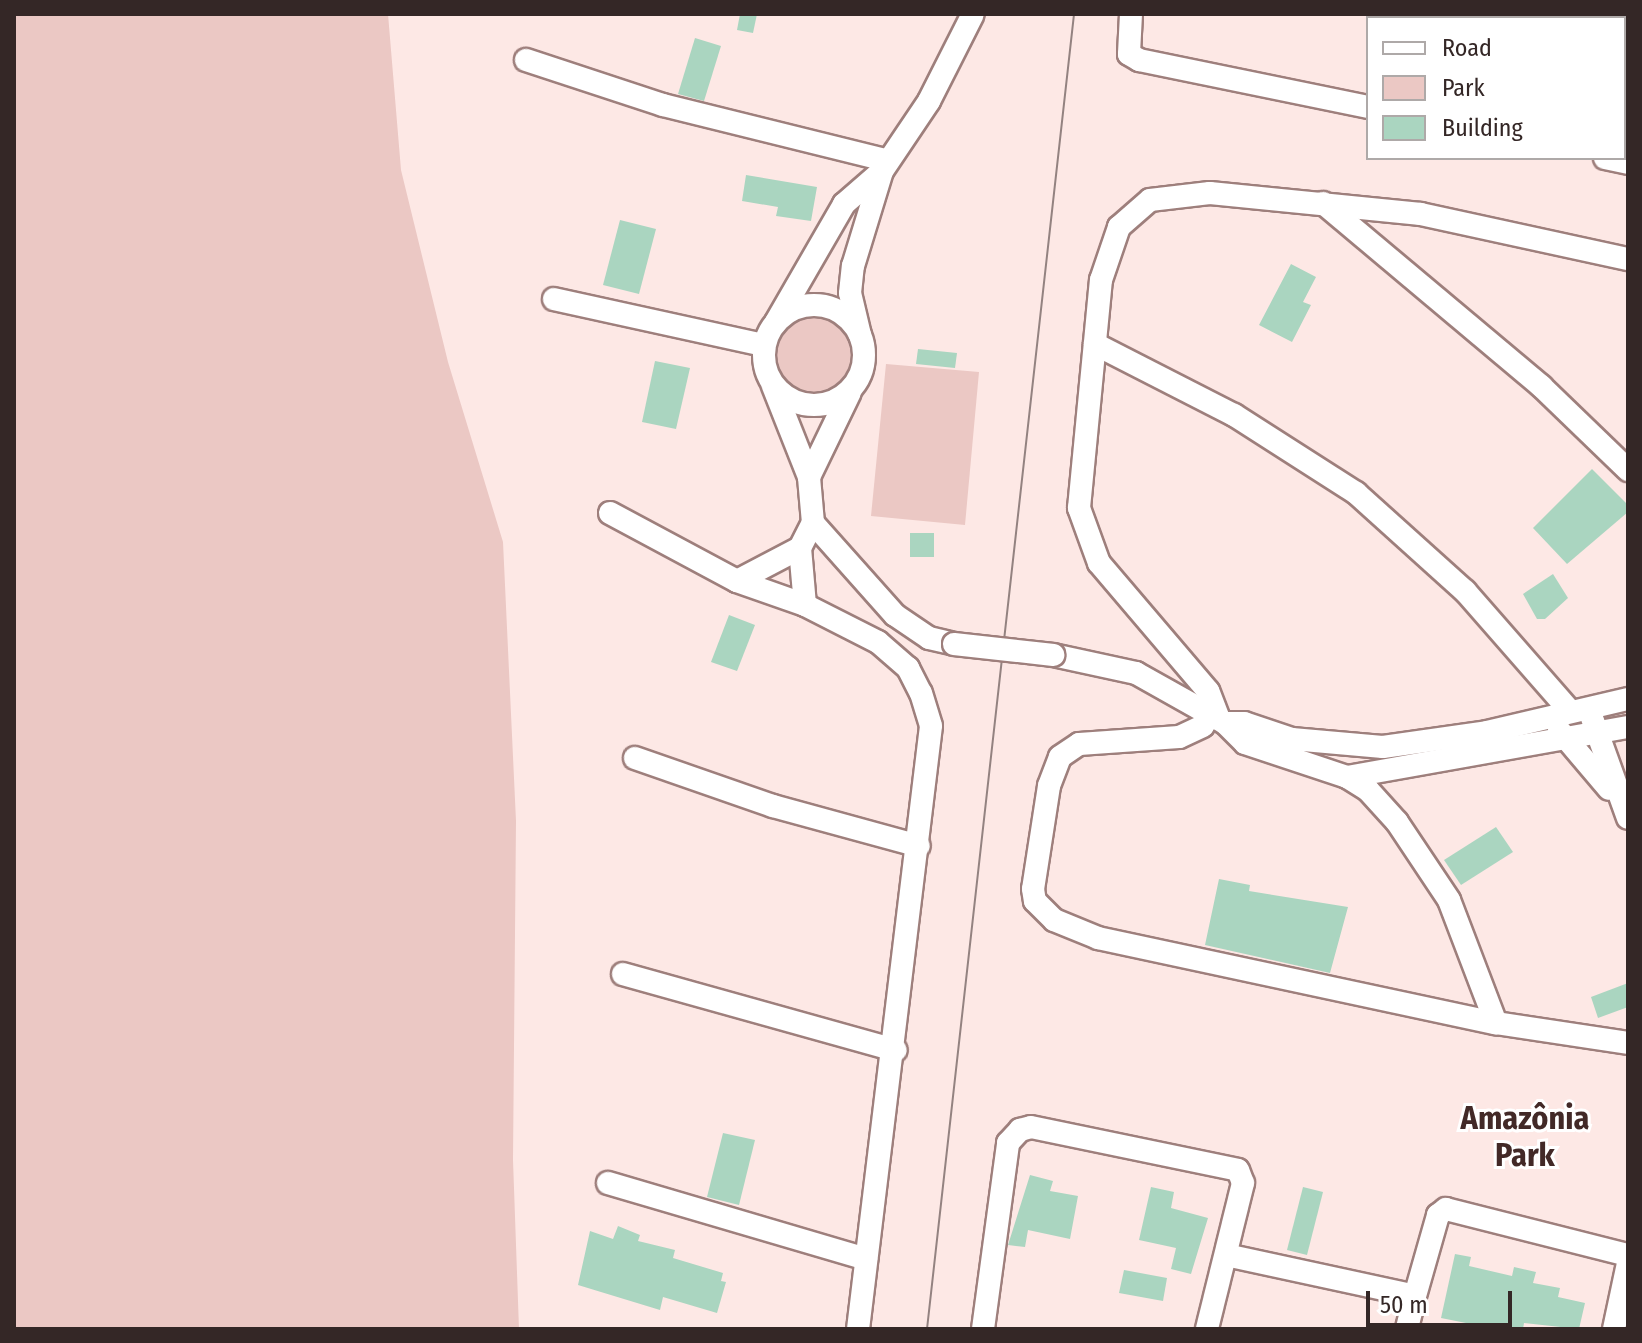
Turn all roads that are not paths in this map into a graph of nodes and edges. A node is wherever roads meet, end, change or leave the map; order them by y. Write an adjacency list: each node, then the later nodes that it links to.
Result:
1 (973, 14): 5 (street)
2 (1131, 14): 4 (street)
3 (526, 60): 5 (street)
4 (1366, 107)
5 (884, 165): 9 (street); 10 (street)
6 (1322, 202): 7 (street); 11 (street); 15 (street)
7 (1628, 259)
8 (554, 299): 12 (street)
9 (776, 322): 10 (street); 12 (street)
10 (860, 335): 14 (street)
11 (1095, 344): 23 (street); 24 (street)
12 (764, 345): 13 (street)
13 (771, 382): 14 (street); 16 (street)
14 (855, 384): 16 (street)
15 (1628, 470)
16 (809, 477): 18 (street)
17 (610, 513): 20 (street)
18 (813, 523): 19 (street); 24 (street, bridge)
19 (800, 548): 20 (street); 21 (street)
20 (737, 581): 21 (street)
21 (805, 605): 31 (street)
22 (1628, 699): 23 (street)
23 (1571, 711): 24 (street); 26 (street); 27 (street)
24 (1218, 718): 29 (street); 33 (street)
25 (1628, 727): 26 (street)
26 (1595, 732): 27 (street); 30 (street)
27 (1566, 738): 29 (street); 30 (street)
28 (635, 758): 31 (street)
29 (1347, 777): 33 (street)
30 (1623, 809)
31 (919, 846): 35 (street)
32 (623, 974): 35 (street)
33 (1496, 1023): 34 (street)
34 (1628, 1043)
35 (896, 1050): 39 (street)
36 (608, 1183): 39 (street)
37 (1226, 1255): 41 (street); 43 (street); 44 (street)
38 (1628, 1255): 41 (street)
39 (866, 1259): 42 (street)
40 (1628, 1263): 46 (street)
41 (1415, 1296): 45 (street)
42 (858, 1329)
43 (983, 1329)
44 (1207, 1329)
45 (1407, 1329)
46 (1614, 1329)

